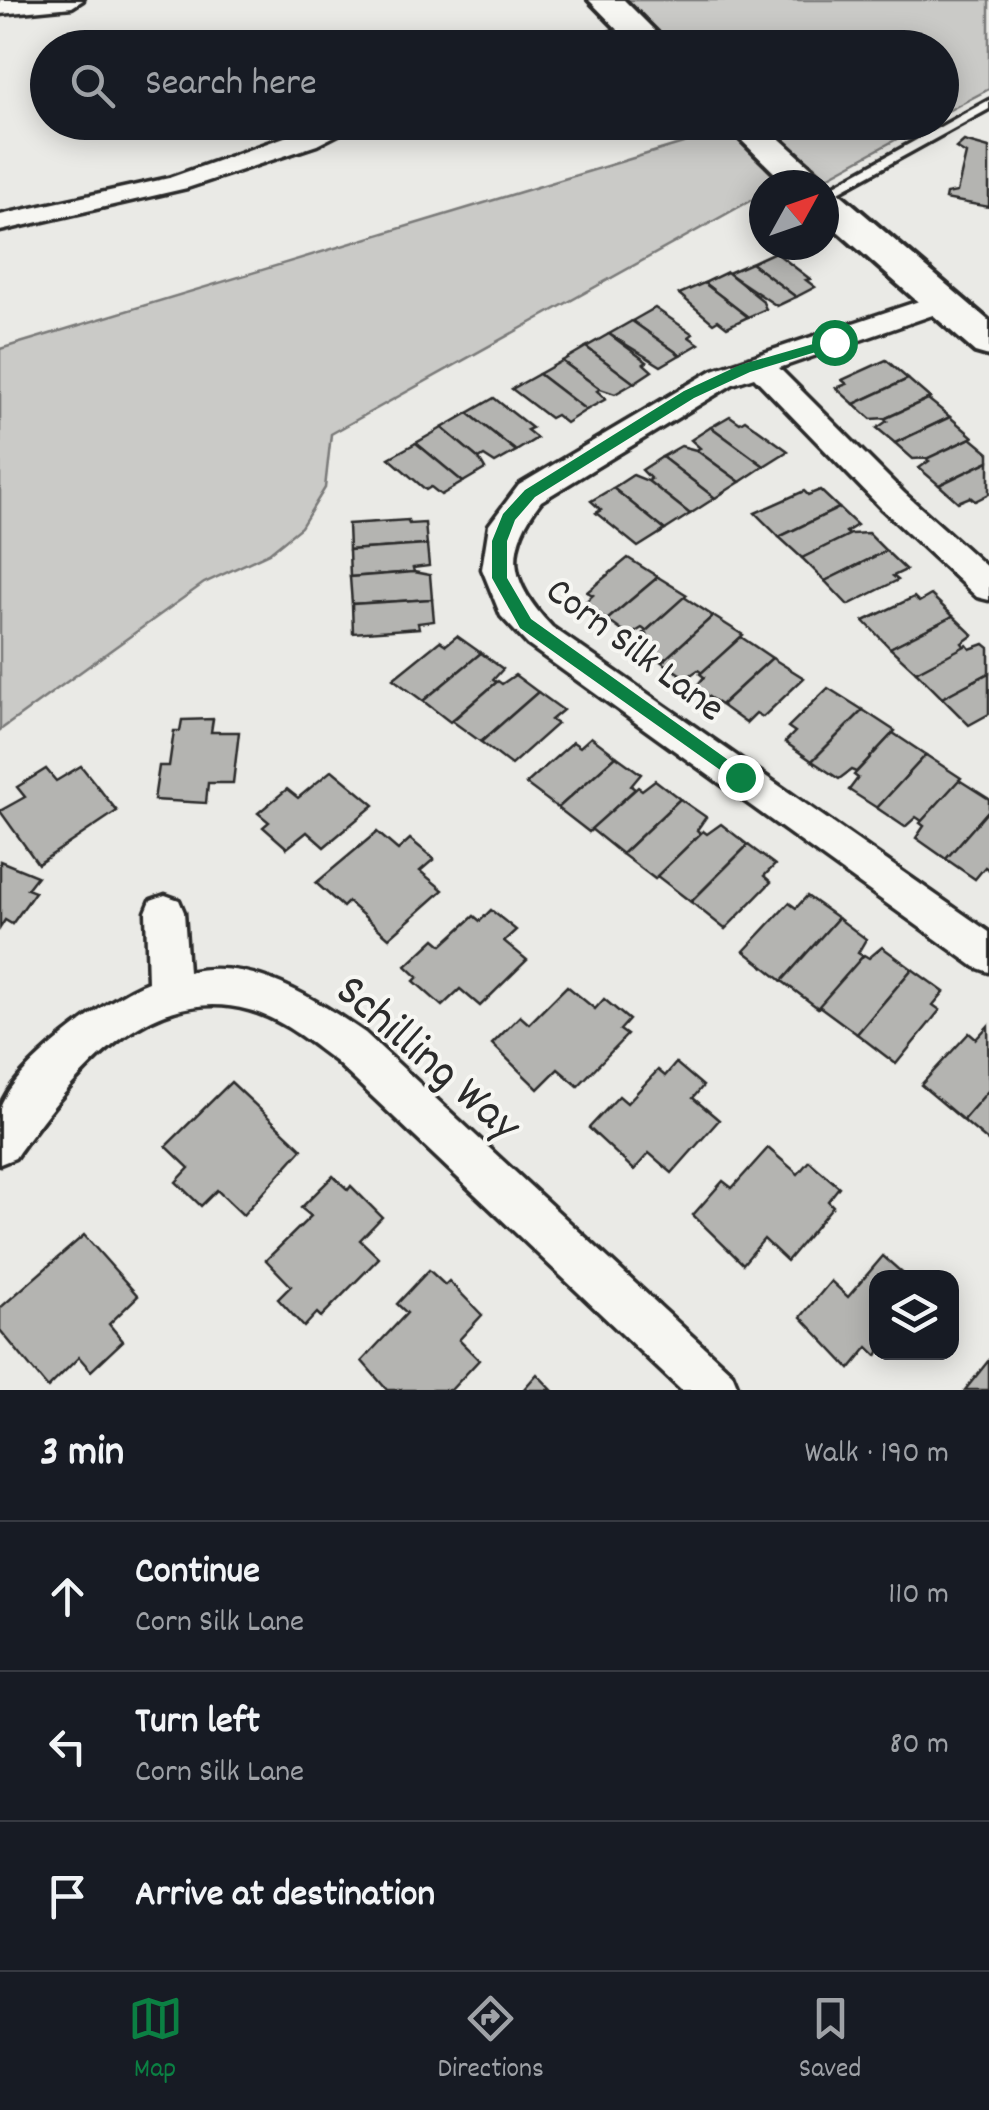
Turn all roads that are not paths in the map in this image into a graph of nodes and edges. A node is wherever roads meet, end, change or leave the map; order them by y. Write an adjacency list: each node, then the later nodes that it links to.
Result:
1 (72, 0): 3 (street)
2 (605, 0): 4 (street)
3 (0, 7)
4 (637, 30)
5 (989, 104): 6 (lane)
6 (959, 121)
7 (308, 140): 13 (street)
8 (760, 140): 10 (street)
9 (926, 140): 11 (lane)
10 (793, 170)
11 (839, 189)
12 (839, 211): 14 (street)
13 (0, 224)
14 (942, 302): 15 (street); 16 (street, Corn Silk Lane)
15 (989, 343)
16 (758, 364): 17 (street); 19 (street, Corn Silk Lane)
17 (989, 588)
18 (165, 912): 20 (street)
19 (989, 954)
20 (170, 994): 21 (street, Schilling Way); 22 (street, Schilling Way)
21 (0, 1143)
22 (715, 1390)

